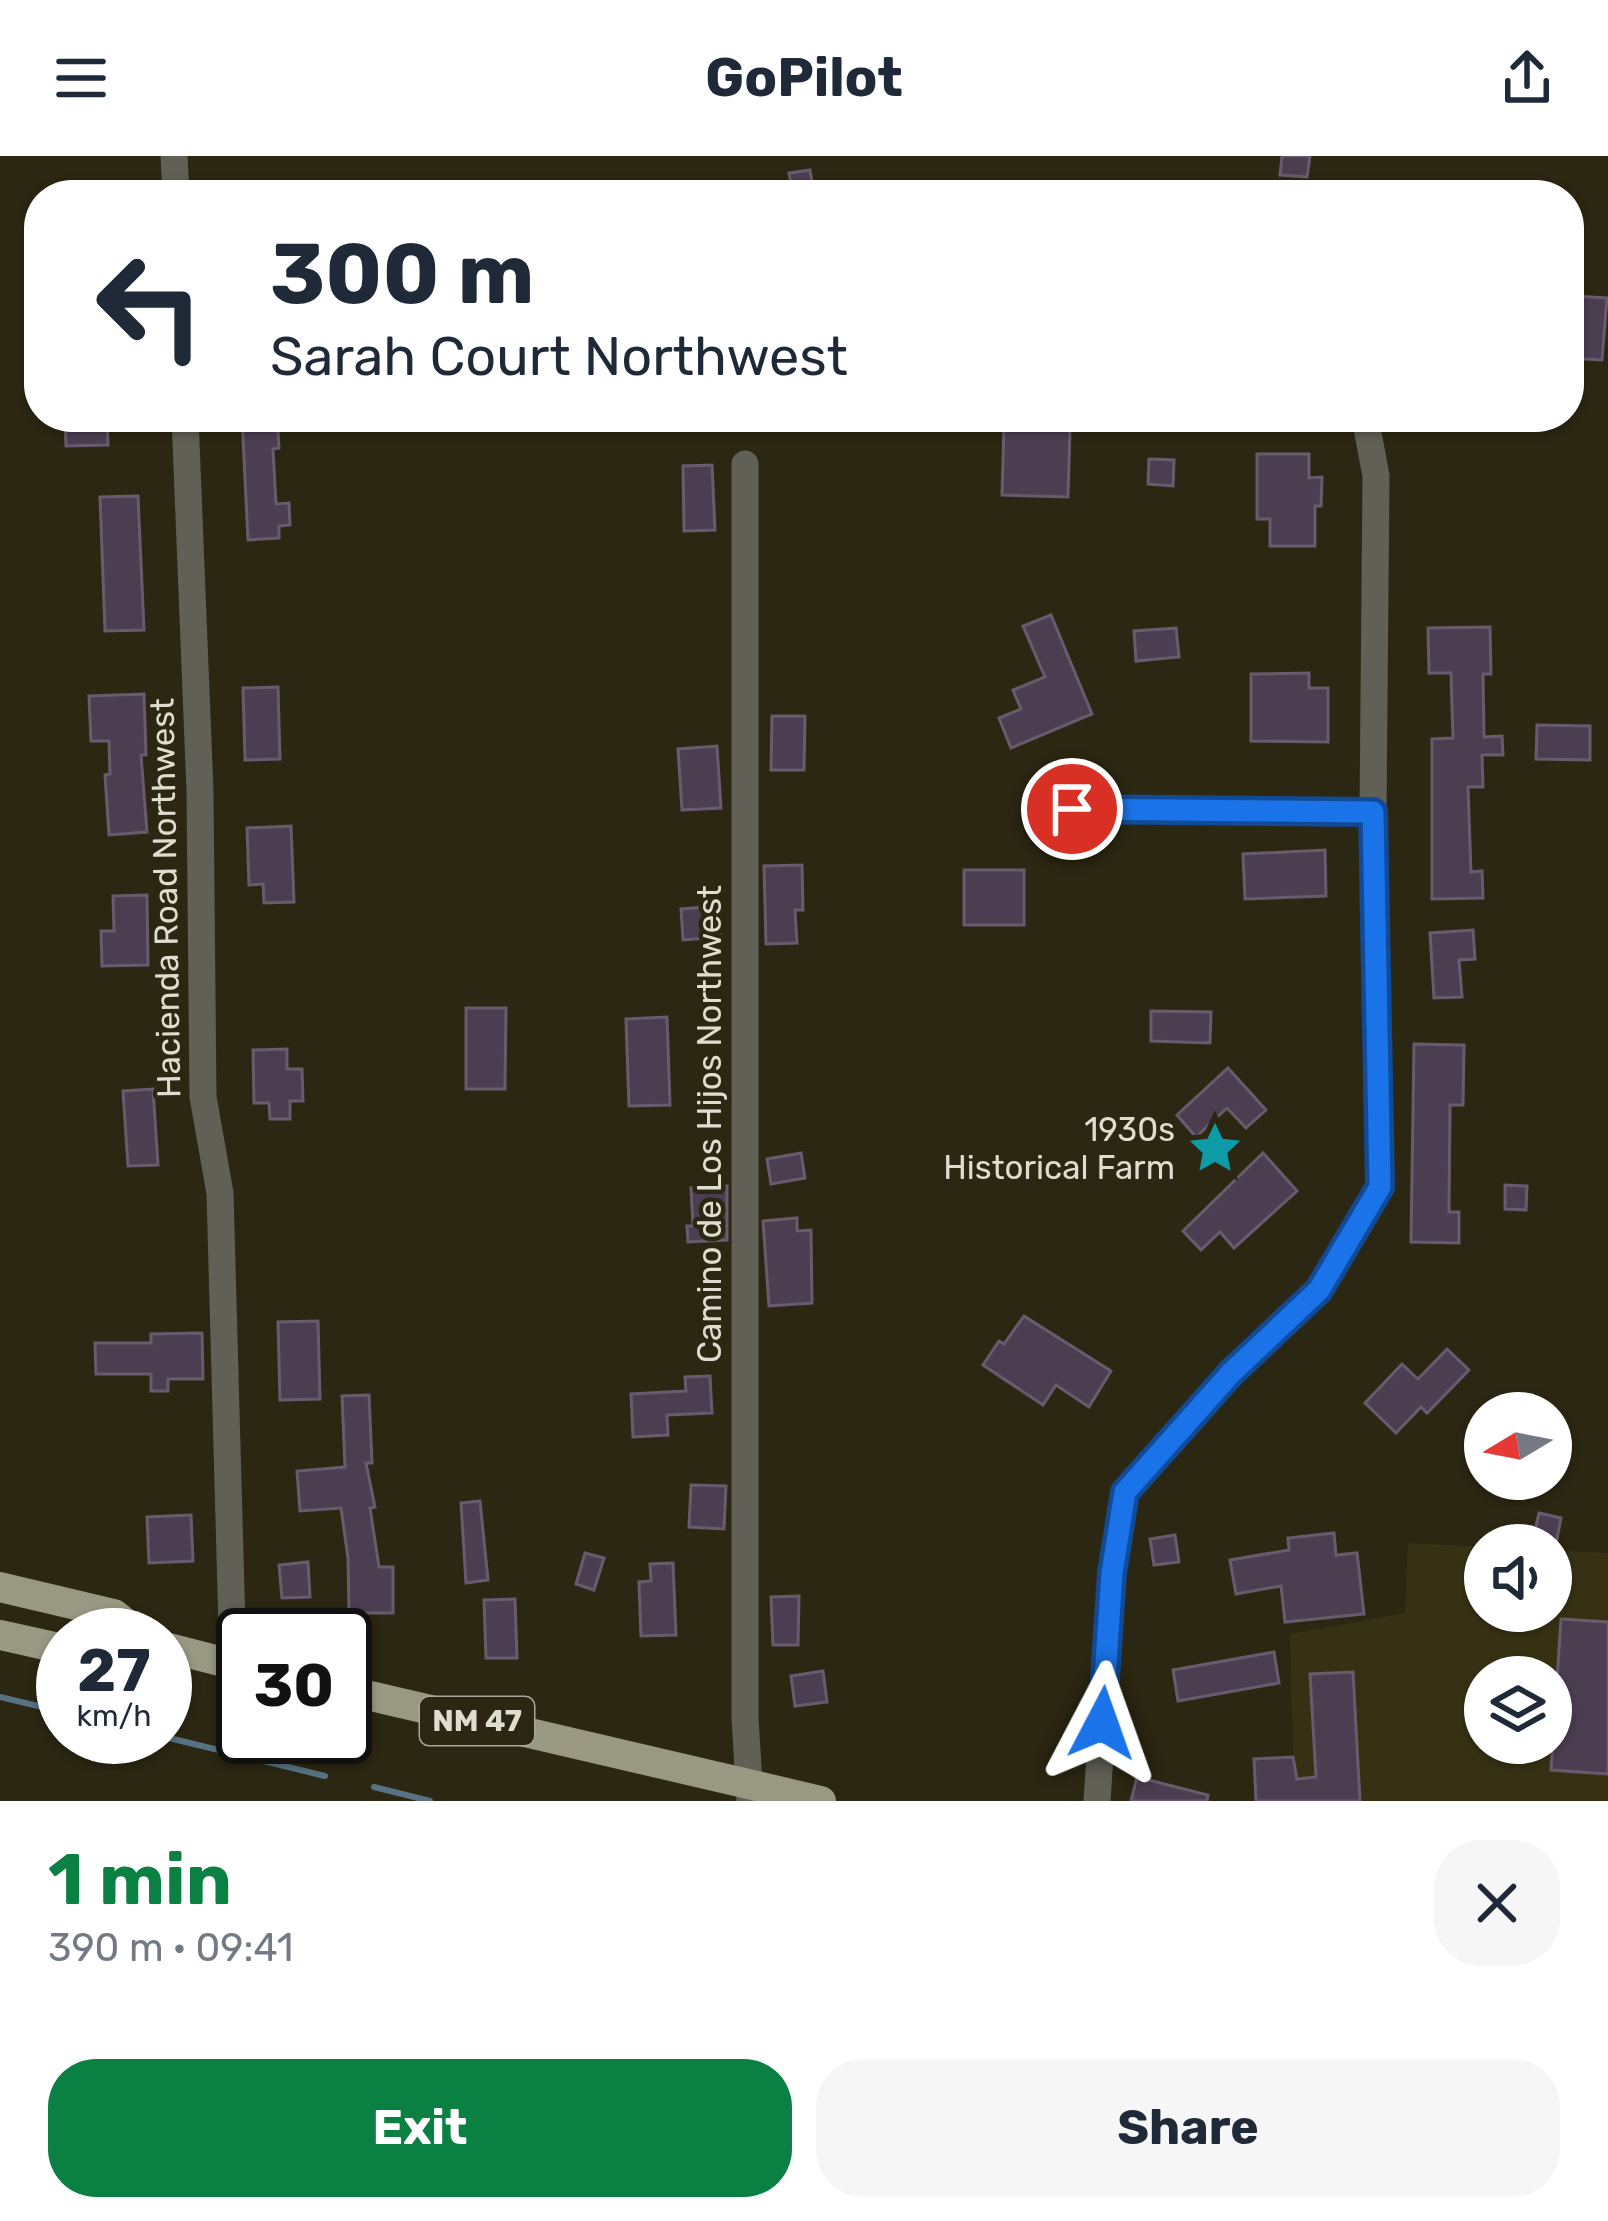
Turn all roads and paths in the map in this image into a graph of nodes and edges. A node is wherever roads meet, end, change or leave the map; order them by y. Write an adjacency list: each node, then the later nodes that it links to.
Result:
1 (186, 432): 8 (street, Hacienda Road Northwest)
2 (1368, 432): 5 (street)
3 (746, 464): 12 (street, Camino de Los Hijos Northwest)
4 (1072, 809): 5 (street)
5 (1373, 812): 14 (street)
6 (0, 1587): 7 (main road)
7 (89, 1608)
8 (236, 1608)
9 (0, 1635): 10 (main road)
10 (36, 1643)
11 (372, 1697): 12 (main road, NM 47)
12 (750, 1793): 13 (main road, NM 47)
13 (821, 1801)
14 (1097, 1801)

